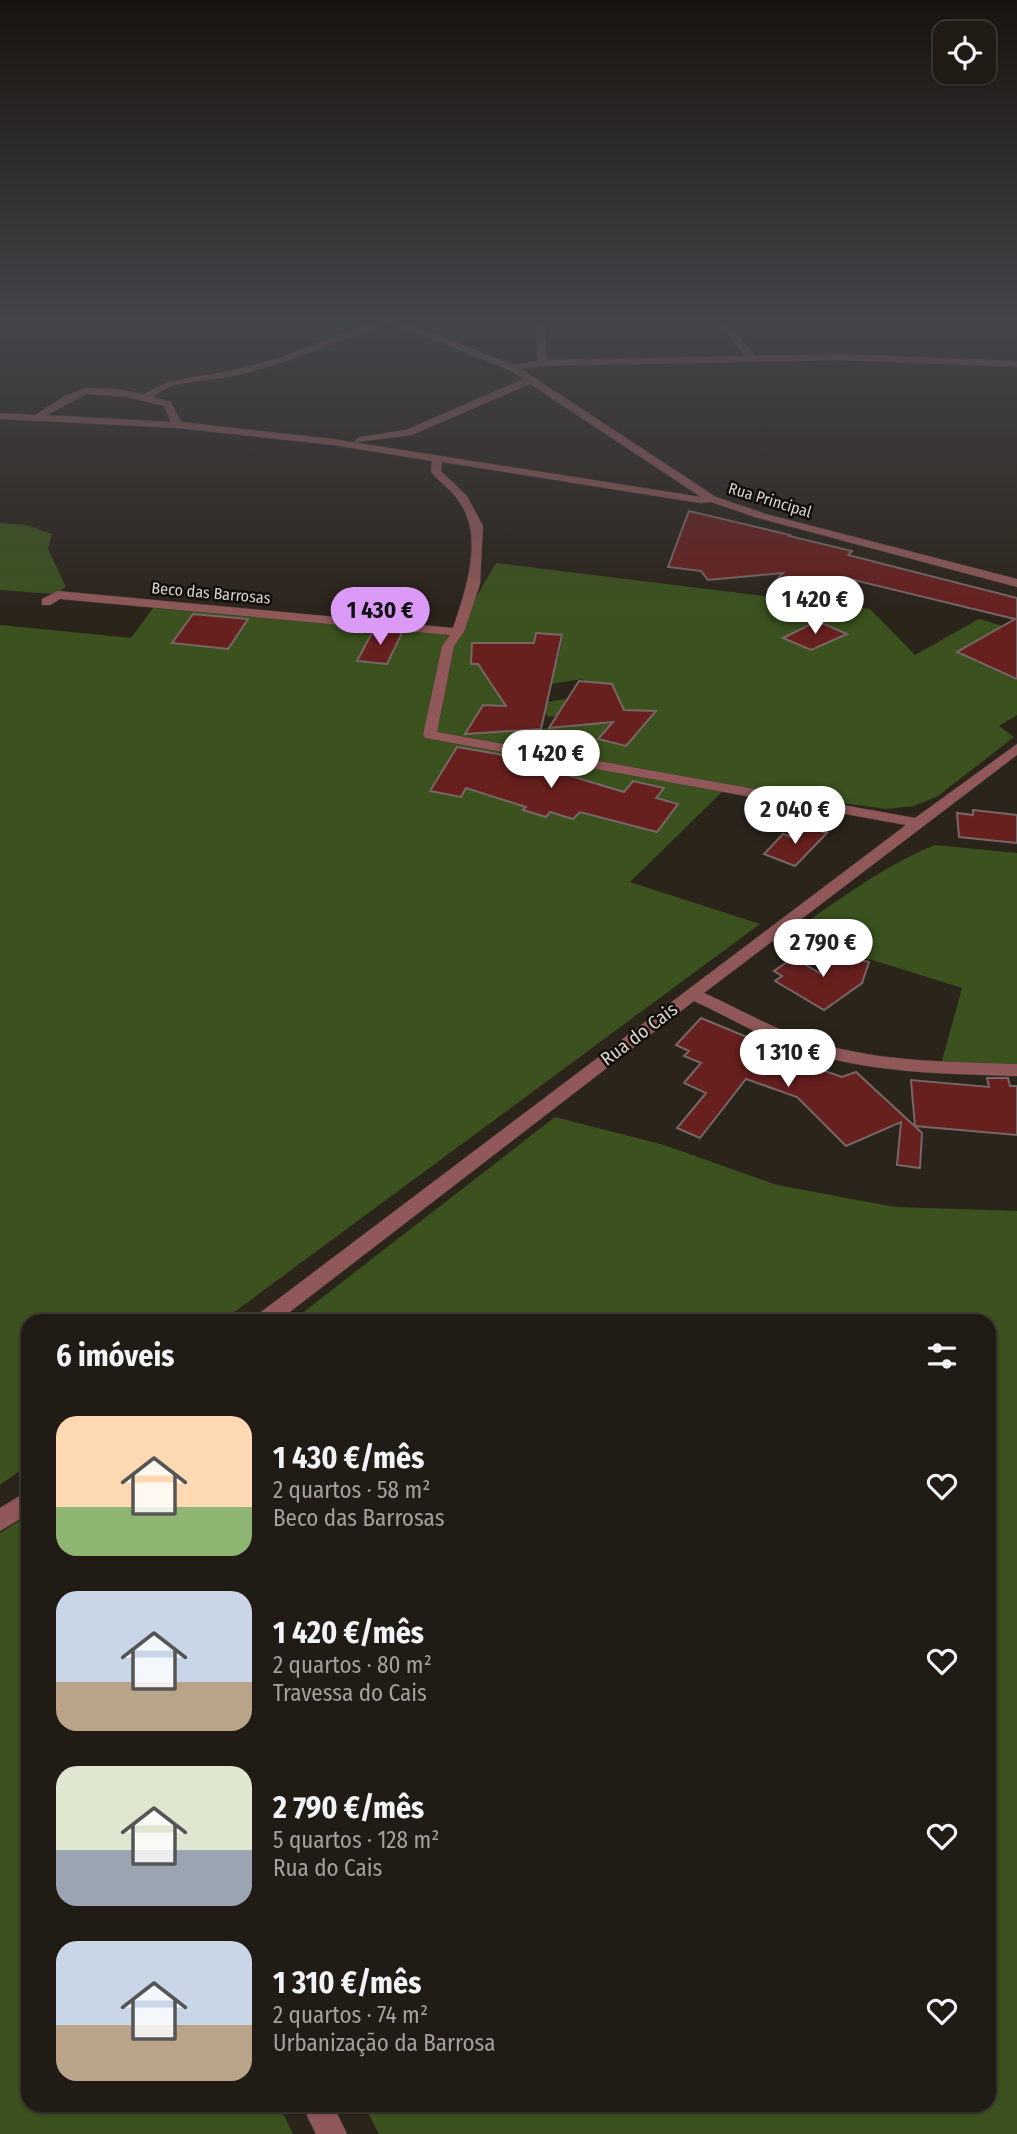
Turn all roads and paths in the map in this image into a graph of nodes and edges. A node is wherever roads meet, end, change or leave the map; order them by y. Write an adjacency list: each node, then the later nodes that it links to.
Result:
1 (48, 418): 5 (street)
2 (174, 418): 5 (street)
3 (443, 418): 6 (street)
4 (587, 418): 10 (street, Rua Principal)
5 (177, 425): 7 (street)
6 (408, 433): 7 (street); 8 (street)
7 (333, 442): 8 (street)
8 (410, 453): 9 (street)
9 (437, 458): 10 (street); 13 (street)
10 (712, 499): 11 (street, Rua Principal)
11 (1017, 583)
12 (46, 602): 13 (street, Beco das Barrosas)
13 (458, 632): 15 (street)
14 (1017, 748): 15 (street, Rua do Cais)
15 (916, 824): 16 (street, Rua do Cais)
16 (693, 994): 17 (street); 18 (street, Rua do Cais)
17 (1017, 1070)
18 (273, 1314)
19 (21, 1505): 20 (street)
20 (0, 1521)
21 (321, 2112): 22 (street)
22 (332, 2134)

